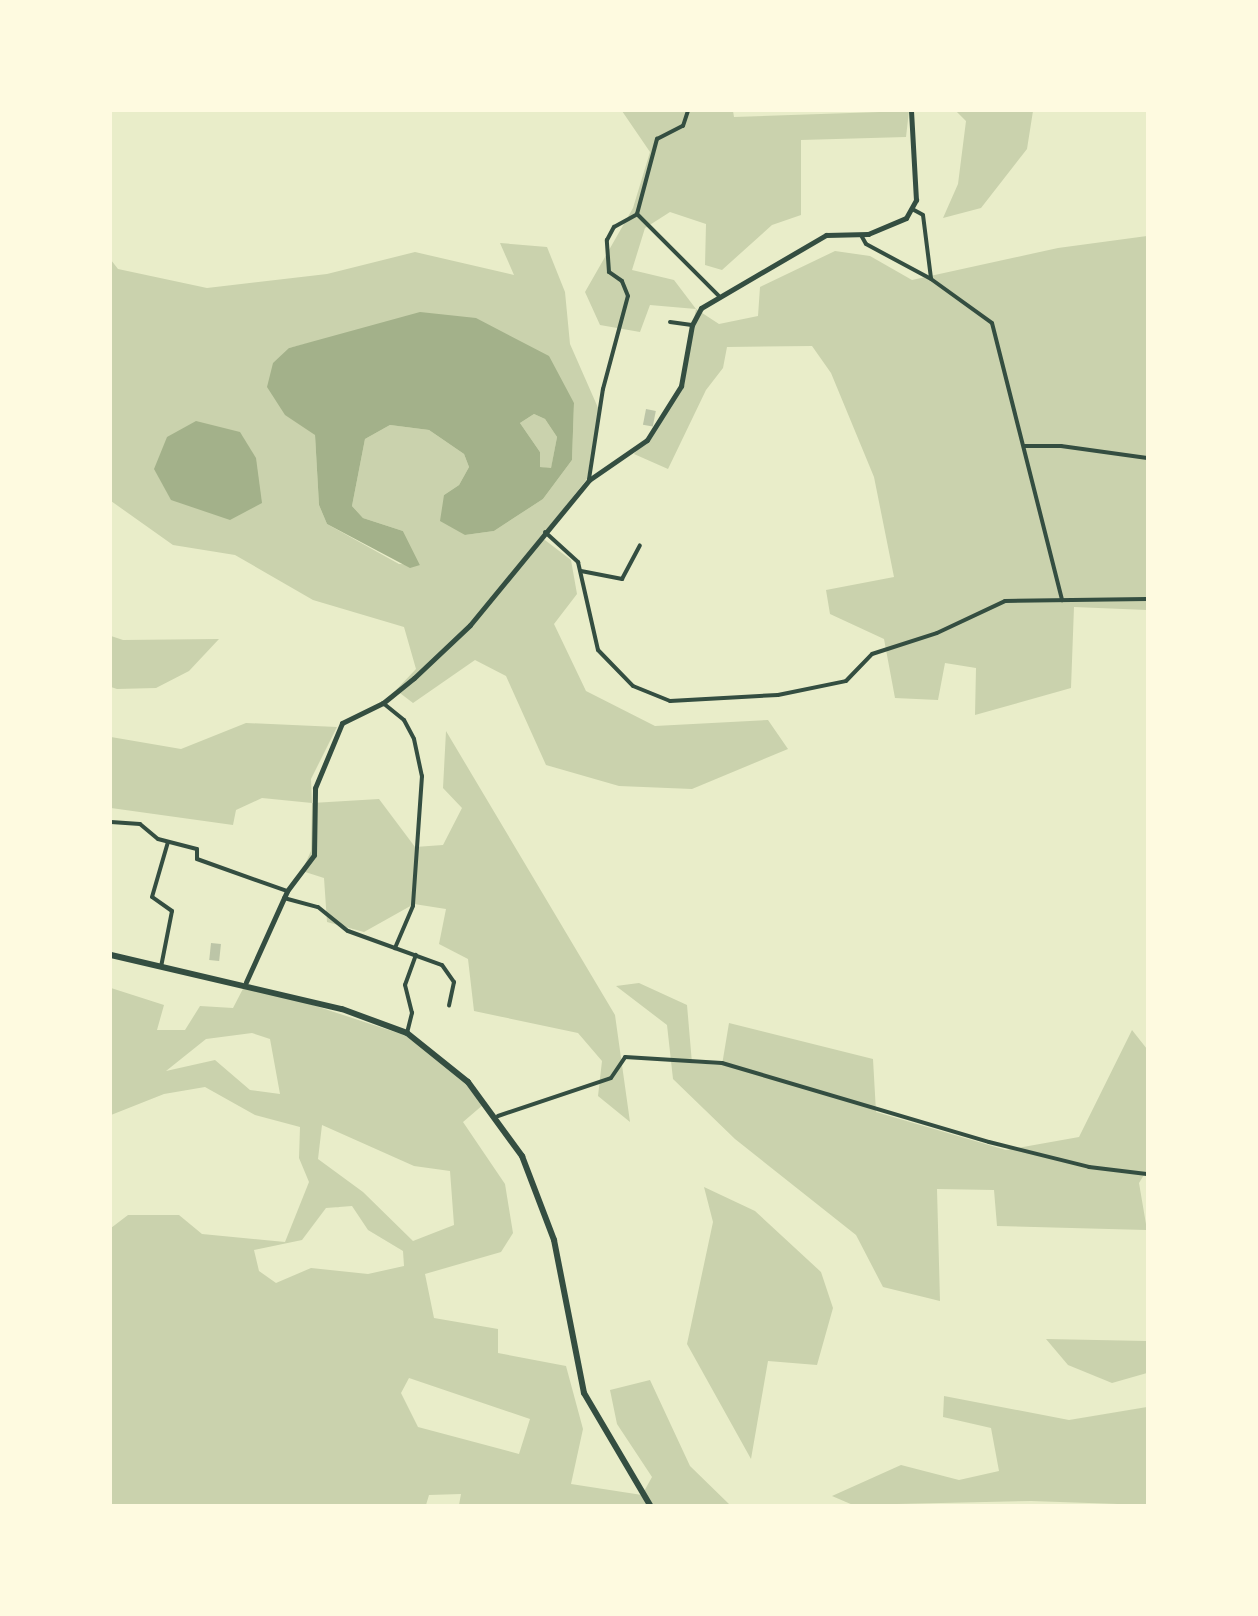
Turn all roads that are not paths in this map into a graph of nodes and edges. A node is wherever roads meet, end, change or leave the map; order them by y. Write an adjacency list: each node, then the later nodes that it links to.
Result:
1 (688, 111): 4 (street)
2 (911, 111): 3 (street)
3 (914, 210): 5 (street); 6 (street)
4 (637, 214): 7 (street); 12 (street)
5 (861, 235): 6 (street); 7 (street)
6 (931, 279): 10 (street)
7 (718, 295): 9 (street)
8 (670, 322): 9 (street)
9 (692, 325): 12 (street)
10 (1024, 446): 11 (street); 17 (street)
11 (1147, 459)
12 (589, 480): 13 (street)
13 (545, 531): 15 (street); 18 (street)
14 (640, 545): 15 (street)
15 (581, 571): 17 (street)
16 (1147, 599): 17 (street)
17 (1062, 600)
18 (383, 703): 21 (street); 23 (street)
19 (111, 822): 20 (street)
20 (168, 842): 21 (street); 26 (street)
21 (287, 891): 22 (street)
22 (283, 898): 23 (street); 27 (street)
23 (395, 948): 25 (street)
24 (111, 955): 26 (main road)
25 (416, 955): 28 (street); 29 (street)
26 (161, 967): 27 (main road)
27 (246, 982): 29 (main road)
28 (449, 1005)
29 (407, 1033): 30 (main road)
30 (498, 1116): 31 (street); 32 (main road)
31 (1147, 1174)
32 (650, 1505)

